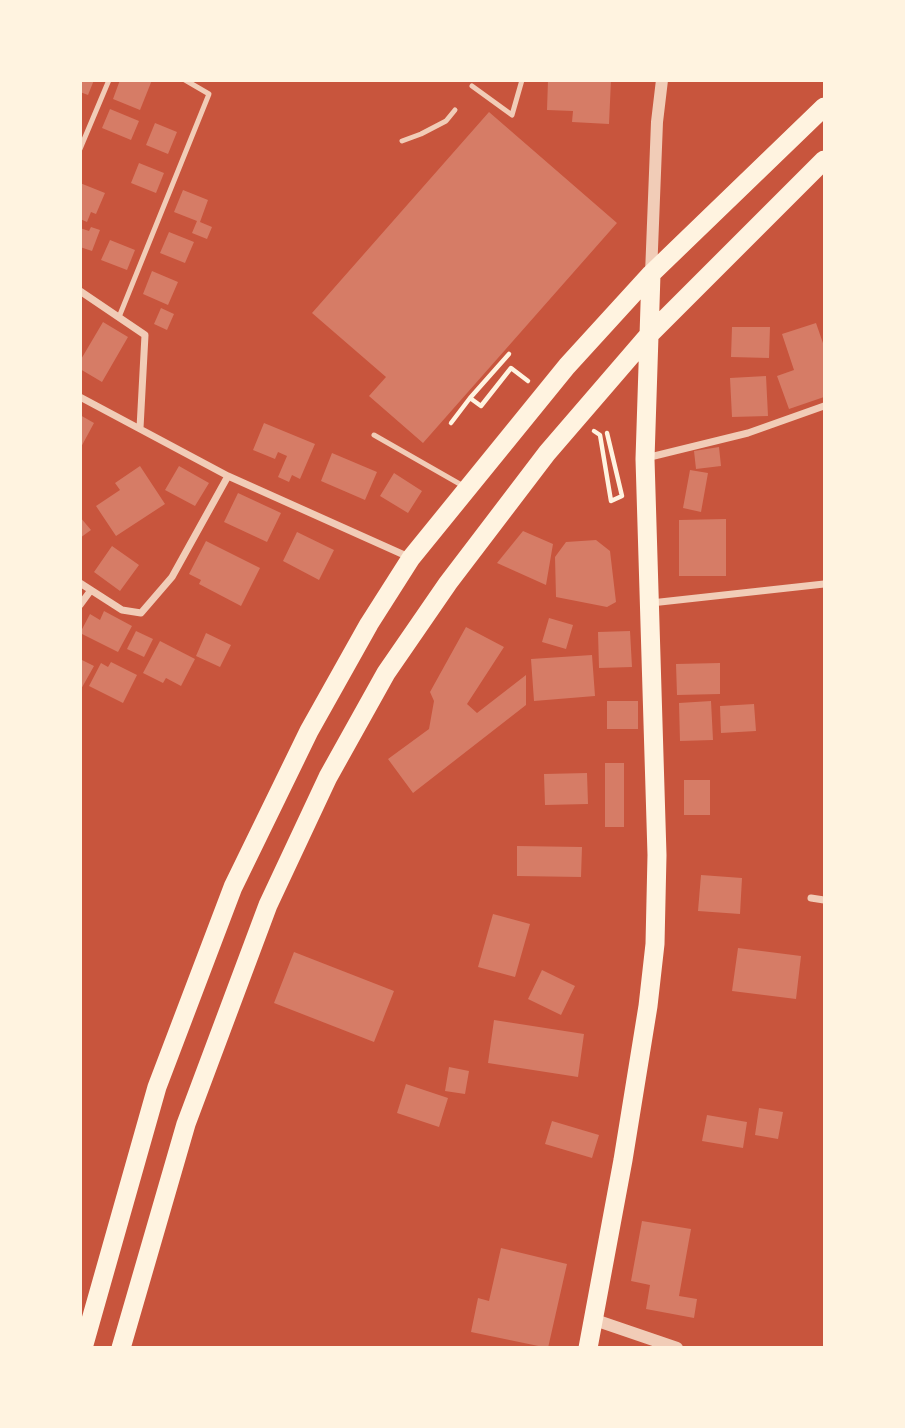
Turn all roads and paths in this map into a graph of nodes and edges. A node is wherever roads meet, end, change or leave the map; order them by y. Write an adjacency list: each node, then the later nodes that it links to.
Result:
1 (109, 80): 9 (lane)
2 (185, 80): 13 (lane)
3 (522, 80): 5 (lane)
4 (662, 80): 11 (street)
5 (472, 86)
6 (824, 107): 11 (highway)
7 (455, 110): 8 (lane)
8 (402, 141)
9 (80, 149)
10 (824, 160): 14 (highway)
11 (651, 274): 14 (highway); 27 (highway)
12 (80, 291): 13 (street)
13 (119, 317): 21 (street)
14 (648, 337): 25 (highway); 38 (highway)
15 (509, 354): 18 (path)
16 (511, 368): 18 (path)
17 (80, 397): 21 (street)
18 (470, 398): 20 (path)
19 (824, 406): 25 (street)
20 (451, 423)
21 (141, 428): 26 (street)
22 (607, 433): 24 (path)
23 (374, 435): 27 (lane)
24 (600, 435)
25 (645, 459): 32 (highway)
26 (228, 476): 28 (street); 31 (street)
27 (466, 487): 28 (highway)
28 (411, 558): 37 (highway)
29 (80, 583): 31 (street)
30 (824, 584): 32 (street)
31 (91, 590): 33 (street)
32 (650, 603): 36 (highway)
33 (80, 605)
34 (811, 898): 35 (street)
35 (824, 900)
36 (595, 1320): 39 (highway); 40 (street)
37 (83, 1348)
38 (121, 1348)
39 (587, 1348)
40 (677, 1348)

